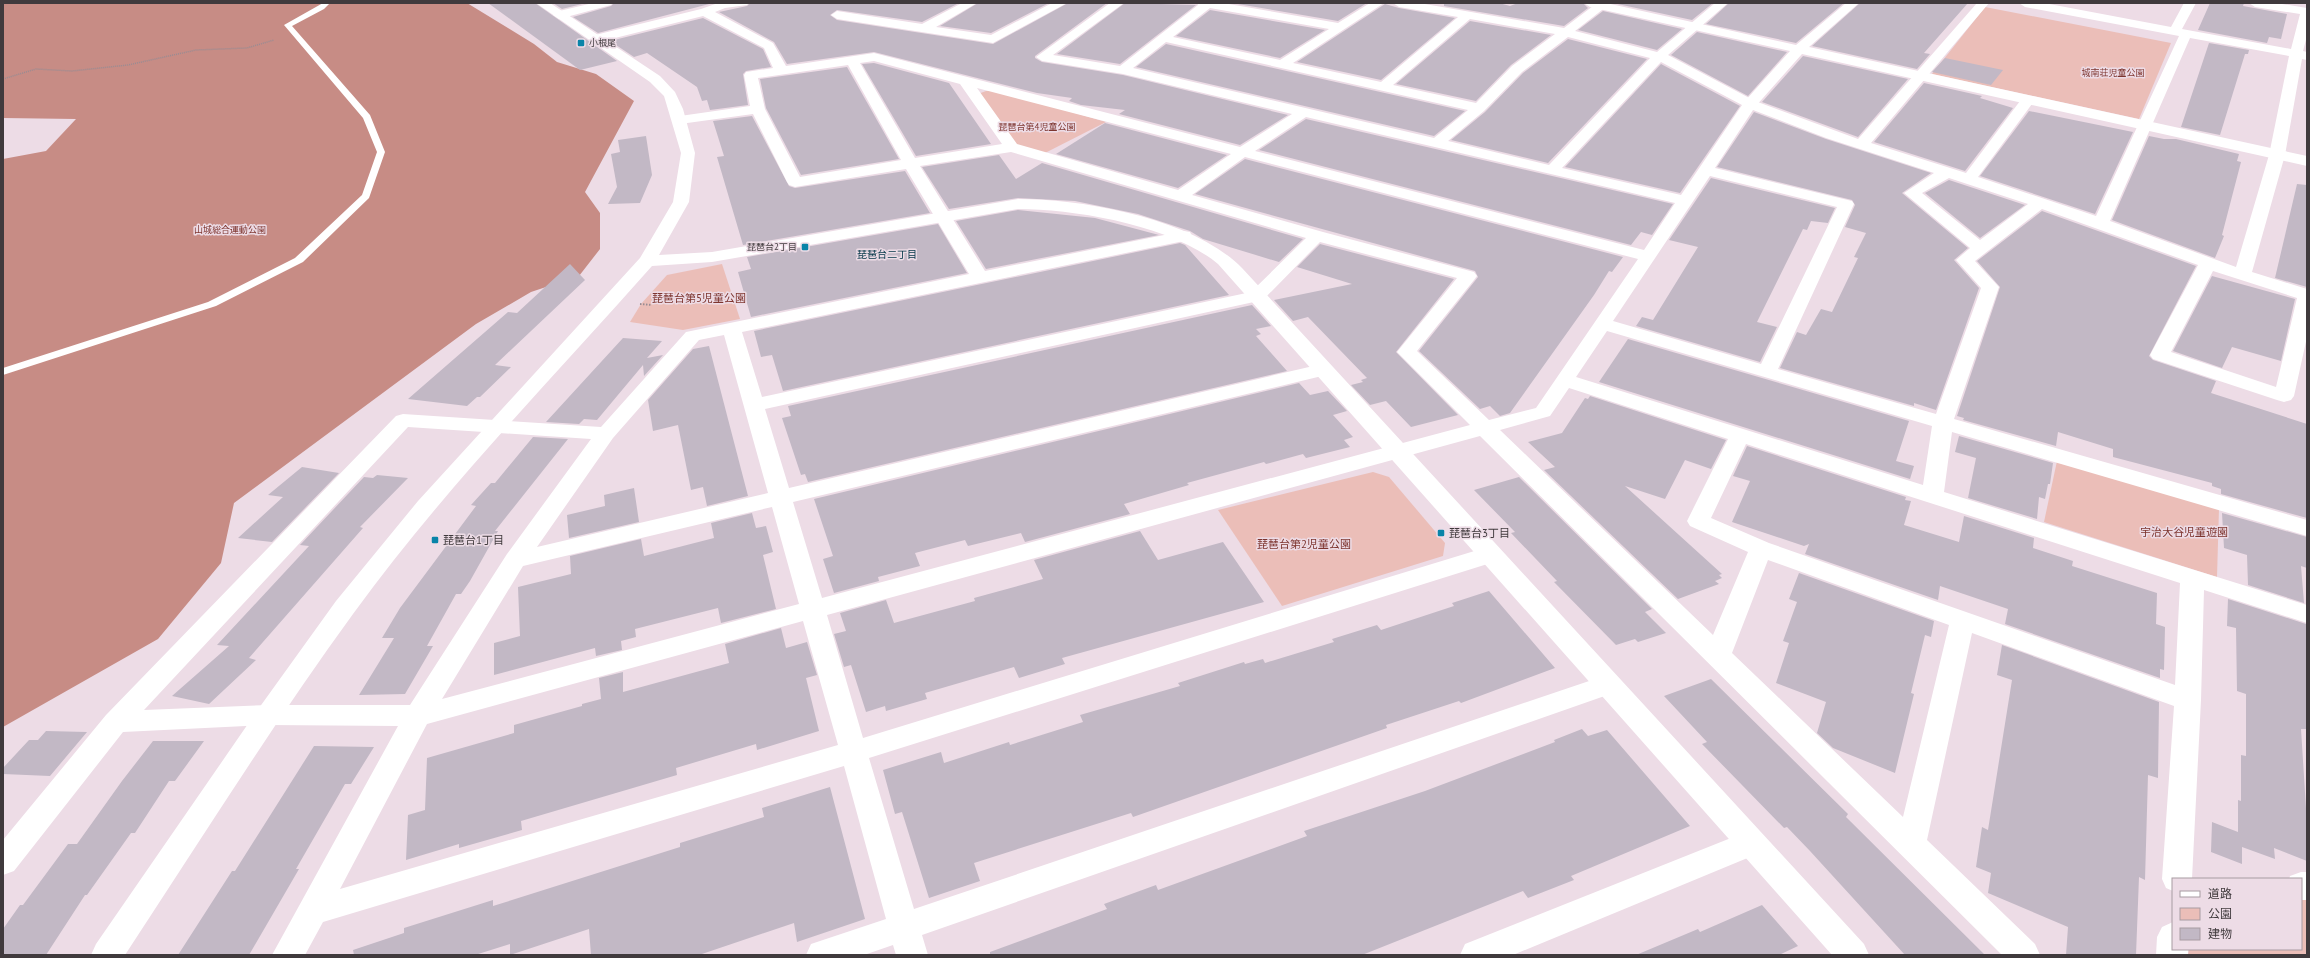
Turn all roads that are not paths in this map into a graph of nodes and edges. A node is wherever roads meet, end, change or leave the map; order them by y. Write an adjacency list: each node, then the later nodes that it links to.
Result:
1 (327, 3): 79 (lane)
2 (542, 3): 24 (street)
3 (607, 3): 24 (street)
4 (743, 3): 20 (street)
5 (971, 3): 27 (street)
6 (1061, 3): 27 (street)
7 (1118, 3): 38 (street)
8 (1205, 3): 26 (street); 30 (street)
9 (1378, 3): 26 (street)
10 (1399, 3): 23 (street)
11 (1474, 3): 23 (street)
12 (1722, 3): 25 (street)
13 (1853, 3): 32 (street)
14 (1983, 3): 39 (street)
15 (2025, 3): 19 (street)
16 (2190, 3): 29 (street)
17 (2255, 3): 21 (street)
18 (1598, 4): 25 (street); 28 (street)
19 (2064, 6): 29 (street)
20 (705, 12): 31 (street); 37 (street)
21 (2307, 12): 33 (street)
22 (838, 15): 27 (street)
23 (1470, 15): 28 (street); 41 (street)
24 (559, 16): 31 (street)
25 (1696, 26): 32 (street); 34 (street)
26 (1341, 27): 36 (street)
27 (924, 28)
28 (1564, 32): 34 (street); 44 (street)
29 (2181, 32): 33 (street); 48 (street)
30 (1163, 38): 36 (street); 38 (street)
31 (595, 39): 47 (street)
32 (1799, 49): 39 (street); 43 (street)
33 (2301, 55): 53 (street)
34 (1659, 56): 43 (street); 56 (street)
35 (852, 60): 37 (street); 40 (street); 55 (street)
36 (1281, 65): 41 (street)
37 (781, 70): 45 (street)
38 (1123, 70): 46 (street)
39 (1920, 76): 42 (street); 50 (street)
40 (965, 81): 51 (street); 52 (street)
41 (1383, 87): 44 (street)
42 (2028, 100): 48 (street); 59 (street)
43 (1750, 104): 50 (street); 57 (street)
44 (1479, 108): 49 (street)
45 (758, 109): 47 (street); 55 (street)
46 (1304, 112): 49 (street); 52 (street)
47 (680, 120): 69 (street)
48 (2145, 126): 53 (street); 64 (street)
49 (1437, 143): 56 (street)
50 (1862, 144): 58 (street)
51 (1012, 147): 55 (street); 60 (street)
52 (1243, 152): 60 (street); 68 (street)
53 (2277, 155): 54 (street); 71 (street)
54 (2307, 162)
55 (911, 164): 63 (street)
56 (1552, 170): 61 (street)
57 (1706, 170): 61 (street); 78 (street)
58 (1947, 172): 59 (street); 67 (street)
59 (1969, 179): 62 (street)
60 (1180, 196): 66 (street)
61 (1685, 201): 68 (street)
62 (2039, 203): 64 (street); 67 (street)
63 (944, 216): 65 (street); 69 (street); 72 (street)
64 (2101, 223): 70 (street)
65 (1184, 236): 72 (street); 74 (street)
66 (1317, 236): 74 (street); 84 (street)
67 (1980, 248): 82 (street)
68 (1648, 256): 75 (street)
69 (647, 261): 83 (street)
70 (2208, 263): 71 (street); 73 (street)
71 (2242, 275): 73 (street)
72 (980, 278): 76 (street)
73 (2307, 295)
74 (1257, 296): 77 (street); 81 (street)
75 (1602, 324): 78 (street); 80 (street)
76 (732, 329): 81 (street); 85 (street)
77 (1322, 370): 87 (street); 89 (street)
78 (1767, 371): 82 (street)
79 (3, 372)
80 (1564, 380): 84 (street); 86 (street)
81 (754, 405): 89 (street)
82 (1943, 422): 88 (street); 90 (street)
83 (497, 426): 85 (street); 101 (street); 103 (street)
84 (1486, 427): 87 (street); 98 (street)
85 (606, 434): 93 (street)
86 (1740, 435): 88 (street); 91 (street)
87 (1396, 452): 92 (street); 95 (street)
88 (1932, 496): 94 (street)
89 (781, 497): 93 (street); 95 (street)
90 (2307, 528)
91 (1761, 549): 97 (street); 98 (street)
92 (1489, 555): 99 (street); 104 (street)
93 (516, 560): 102 (street)
94 (2192, 577): 96 (street); 100 (street)
95 (813, 610): 102 (street); 104 (street)
96 (2307, 614)
97 (1963, 619): 100 (street); 106 (street)
98 (1718, 654): 106 (street)
99 (1607, 685): 105 (street); 110 (street)
100 (2188, 700): 108 (street)
101 (269, 715): 102 (street); 103 (street); 111 (street)
102 (418, 716): 109 (street)
103 (116, 722): 107 (street)
104 (853, 752): 109 (street); 110 (street)
105 (1751, 843): 115 (street); 116 (street)
106 (1911, 845): 117 (street)
107 (3, 862)
108 (2177, 878)
109 (311, 911): 112 (street)
110 (904, 927): 113 (street); 114 (street)
111 (107, 955)
112 (288, 955)
113 (822, 955)
114 (912, 955)
115 (1476, 955)
116 (1853, 955)
117 (2024, 955)

